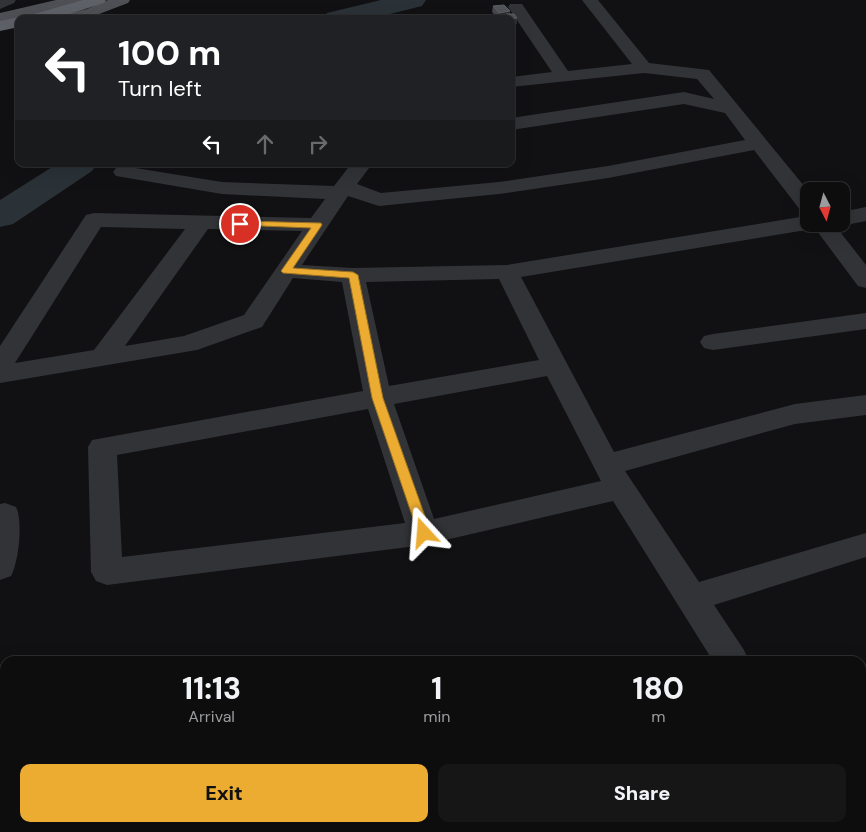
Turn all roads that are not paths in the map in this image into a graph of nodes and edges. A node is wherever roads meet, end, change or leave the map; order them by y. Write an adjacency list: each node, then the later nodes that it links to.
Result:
1 (8, 0): 6 (street)
2 (76, 0): 10 (main road)
3 (98, 0): 8 (highway)
4 (122, 0): 9 (main road)
5 (590, 0): 15 (street)
6 (0, 4)
7 (516, 8): 16 (street)
8 (49, 15)
9 (80, 15)
10 (0, 18)
11 (15, 23): 12 (highway)
12 (0, 26)
13 (15, 30): 14 (main road)
14 (0, 32)
15 (644, 68): 16 (street); 18 (street)
16 (563, 76): 17 (street)
17 (515, 82)
18 (731, 109): 19 (street); 20 (street)
19 (515, 123)
20 (759, 143): 23 (street); 24 (street)
21 (360, 167): 23 (street)
22 (123, 172): 23 (street)
23 (342, 190): 29 (street)
24 (800, 195)
25 (866, 214): 26 (street)
26 (850, 217)
27 (201, 223): 29 (street); 37 (street); 38 (street)
28 (800, 224): 32 (street)
29 (318, 225): 31 (street)
30 (829, 232): 34 (street)
31 (286, 271): 33 (street); 37 (street)
32 (507, 272): 33 (street); 39 (street)
33 (353, 275): 41 (street)
34 (866, 280)
35 (866, 322): 36 (street)
36 (713, 342)
37 (103, 357): 40 (street)
38 (0, 366)
39 (555, 366): 41 (street); 43 (street)
40 (0, 374)
41 (378, 398): 45 (street); 45 (street)
42 (866, 405): 43 (street)
43 (613, 476): 45 (street); 48 (street)
44 (0, 516): 47 (street)
45 (424, 533)
46 (866, 545): 48 (street)
47 (0, 567)
48 (691, 598): 49 (street)
49 (729, 656)

